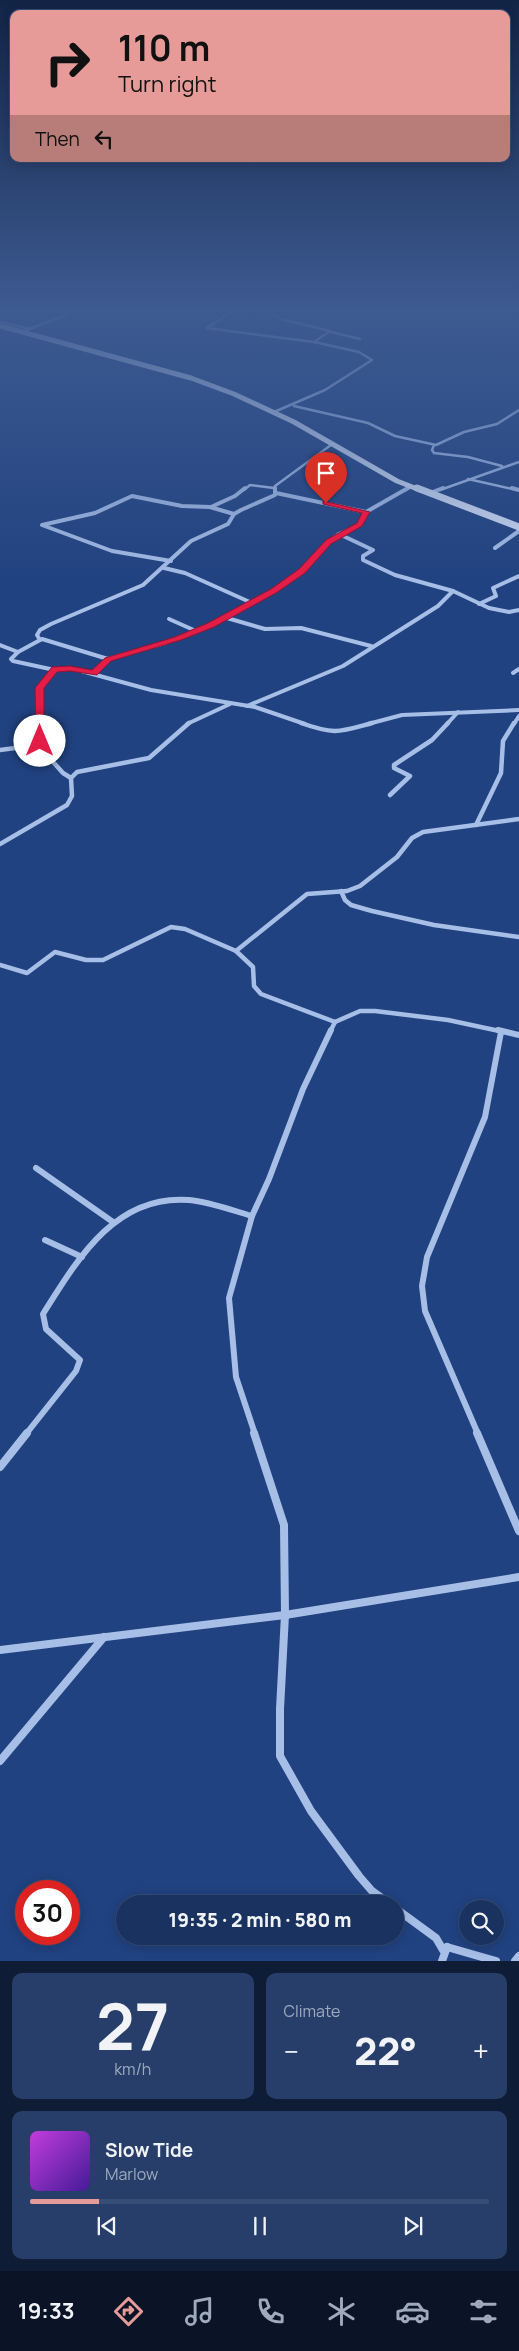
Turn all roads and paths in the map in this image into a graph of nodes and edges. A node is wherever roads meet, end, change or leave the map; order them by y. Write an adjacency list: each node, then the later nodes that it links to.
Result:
1 (248, 402): 5 (street)
2 (300, 402): 3 (street)
3 (293, 405): 5 (street); 7 (street)
4 (519, 410): 7 (street)
5 (274, 412): 6 (street)
6 (331, 445): 11 (street); 12 (street)
7 (434, 445): 9 (street)
8 (519, 462): 9 (street)
9 (503, 466): 10 (street)
10 (467, 479): 13 (street); 15 (street)
11 (411, 487): 15 (street); 17 (street)
12 (274, 488): 14 (street); 16 (street)
13 (519, 490)
14 (276, 492): 17 (street); 18 (street)
15 (427, 494): 19 (street)
16 (210, 507): 18 (street); 22 (street)
17 (366, 512): 20 (street)
18 (234, 514): 22 (street)
19 (519, 529): 21 (street)
20 (339, 534): 25 (street); 26 (street)
21 (495, 548)
22 (171, 560): 23 (street)
23 (164, 568): 26 (street); 32 (street)
24 (519, 576): 27 (street)
25 (453, 591): 27 (street); 34 (street)
26 (252, 603): 29 (street)
27 (480, 604): 28 (street)
28 (519, 610)
29 (227, 618): 31 (street); 34 (street)
30 (169, 619): 31 (street)
31 (196, 631): 36 (street)
32 (40, 640): 35 (street); 36 (street)
33 (0, 645): 35 (street)
34 (372, 646): 42 (street)
35 (18, 652): 37 (street)
36 (108, 659): 39 (street)
37 (55, 669): 39 (street); 46 (street)
38 (519, 669): 40 (street)
39 (94, 673): 41 (street)
40 (514, 673)
41 (230, 704): 42 (street); 48 (street)
42 (247, 706): 44 (street)
43 (519, 710): 44 (street)
44 (459, 712): 49 (street)
45 (519, 716): 51 (street)
46 (38, 745): 47 (street); 48 (street)
47 (0, 750)
48 (71, 778): 52 (street)
49 (390, 795)
50 (519, 819): 51 (street)
51 (476, 826): 53 (street)
52 (0, 844)
53 (341, 891): 54 (street); 55 (street)
54 (519, 937)
55 (236, 951): 56 (street); 57 (street)
56 (0, 965)
57 (335, 1022): 58 (street); 61 (street)
58 (501, 1032): 59 (street); 66 (street)
59 (519, 1035)
60 (36, 1168): 62 (street)
61 (252, 1216): 62 (street); 68 (street)
62 (113, 1222): 64 (street)
63 (45, 1240): 64 (street)
64 (82, 1257): 65 (street)
65 (0, 1467)
66 (519, 1531)
67 (519, 1577): 68 (street)
68 (285, 1615): 69 (street); 72 (street)
69 (104, 1637): 70 (street); 71 (street)
70 (0, 1650)
71 (0, 1761)
72 (378, 1895)
73 (404, 1915): 74 (street)
74 (447, 1947): 76 (street); 77 (street)
75 (519, 1956): 78 (street)
76 (442, 1961)
77 (496, 1961)
78 (515, 1961)

